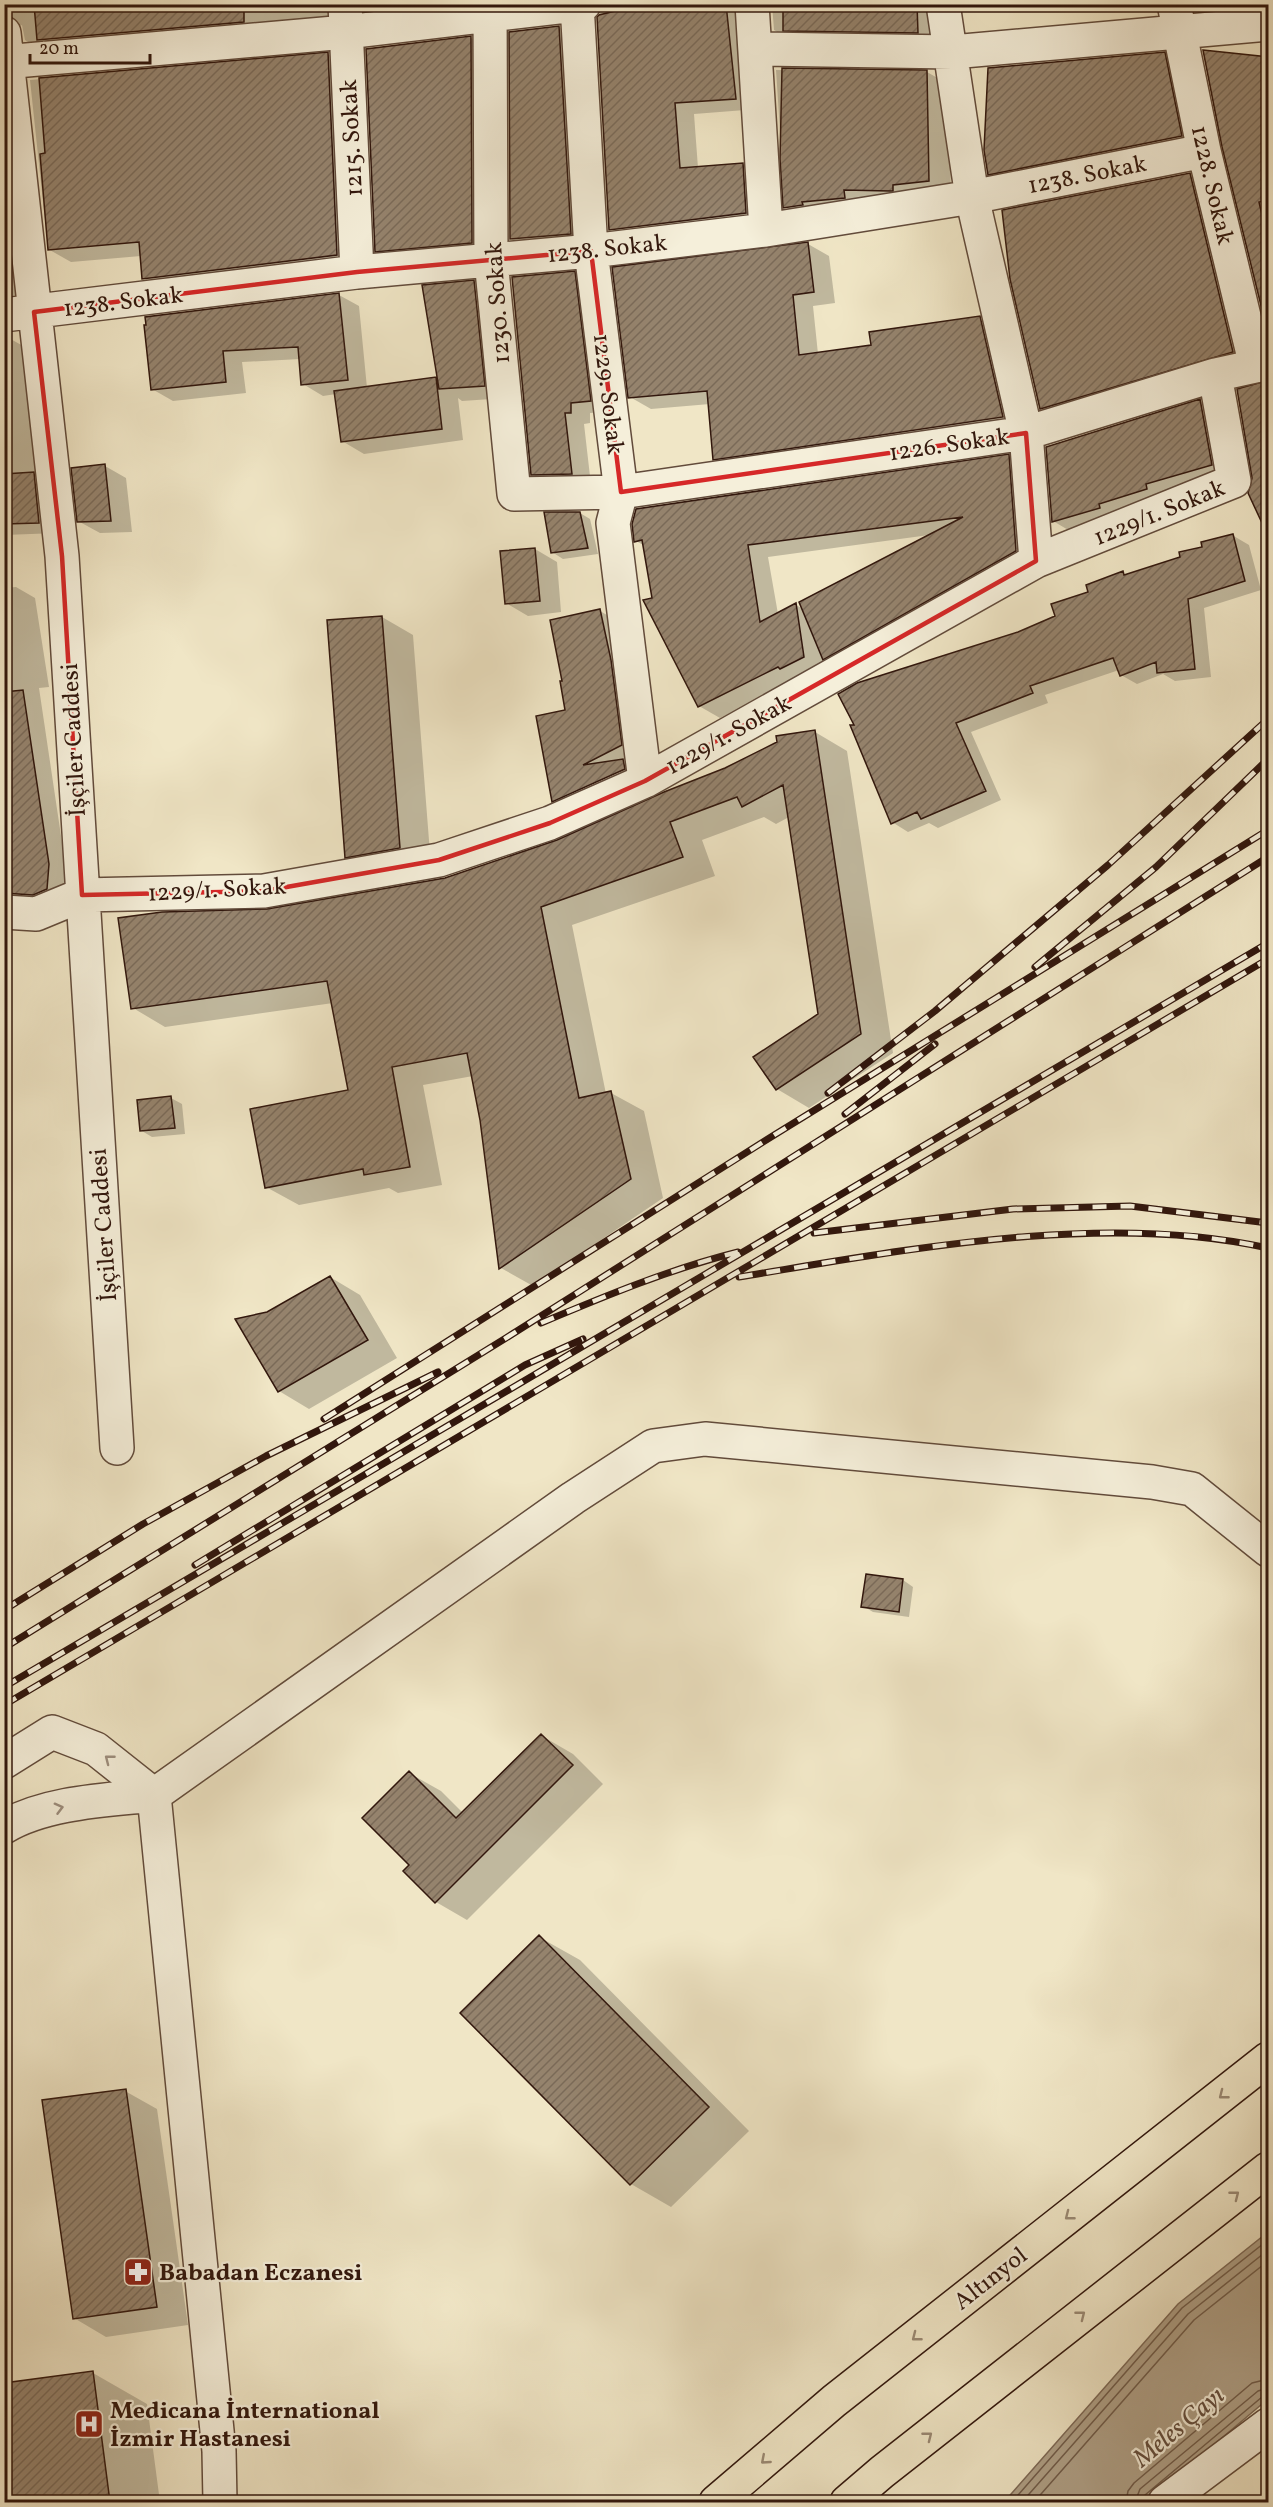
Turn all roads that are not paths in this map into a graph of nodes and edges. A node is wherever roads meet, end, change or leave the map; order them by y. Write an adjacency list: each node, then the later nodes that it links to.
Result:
1 (752, 4): 8 (street)
2 (943, 4): 10 (street)
3 (579, 5): 4 (street); 14 (street, 1229. Sokak)
4 (491, 10): 6 (street); 15 (street, 1230. Sokak)
5 (1176, 17): 7 (street); 10 (street); 11 (street, 1228. Sokak)
6 (345, 18): 9 (street); 16 (street, 1215. Sokak)
7 (1269, 24)
8 (755, 49): 10 (street); 13 (street)
9 (5, 52): 17 (street, İşçiler Caddesi)
10 (952, 52): 12 (street)
11 (1204, 151): 12 (street, 1238. Sokak); 18 (street, 1228. Sokak)
12 (972, 197): 13 (street, 1238. Sokak); 20 (street)
13 (766, 230): 14 (street, 1238. Sokak)
14 (591, 251): 15 (street, 1238. Sokak); 21 (street, 1229. Sokak)
15 (491, 260): 16 (street, 1238. Sokak); 21 (street, 1230. Sokak)
16 (357, 272): 17 (street, 1238. Sokak)
17 (19, 313): 24 (street, İşçiler Caddesi)
18 (1262, 362): 19 (street, 1226. Sokak)
19 (1215, 375): 20 (street, 1226. Sokak); 22 (street, 1229/1. Sokak)
20 (1026, 433): 21 (street, 1226. Sokak); 22 (street)
21 (621, 492): 23 (street, 1229. Sokak)
22 (1036, 561): 23 (street, 1229/1. Sokak)
23 (645, 781): 24 (street, 1229/1. Sokak)
24 (82, 895): 25 (street); 26 (street, İşçiler Caddesi)
25 (4, 912)
26 (117, 1448)
27 (1269, 1550): 29 (street)
28 (4, 1762): 29 (street, one-way to 28)
29 (154, 1795): 30 (street, one-way to 29); 34 (street)
30 (4, 1827)
31 (1269, 2059): 35 (highway, Altınyol, one-way to 35)
32 (1269, 2169): 36 (highway, one-way to 32)
33 (1269, 2425): 37 (street)
34 (220, 2502)
35 (716, 2502)
36 (847, 2502)
37 (1165, 2502)

